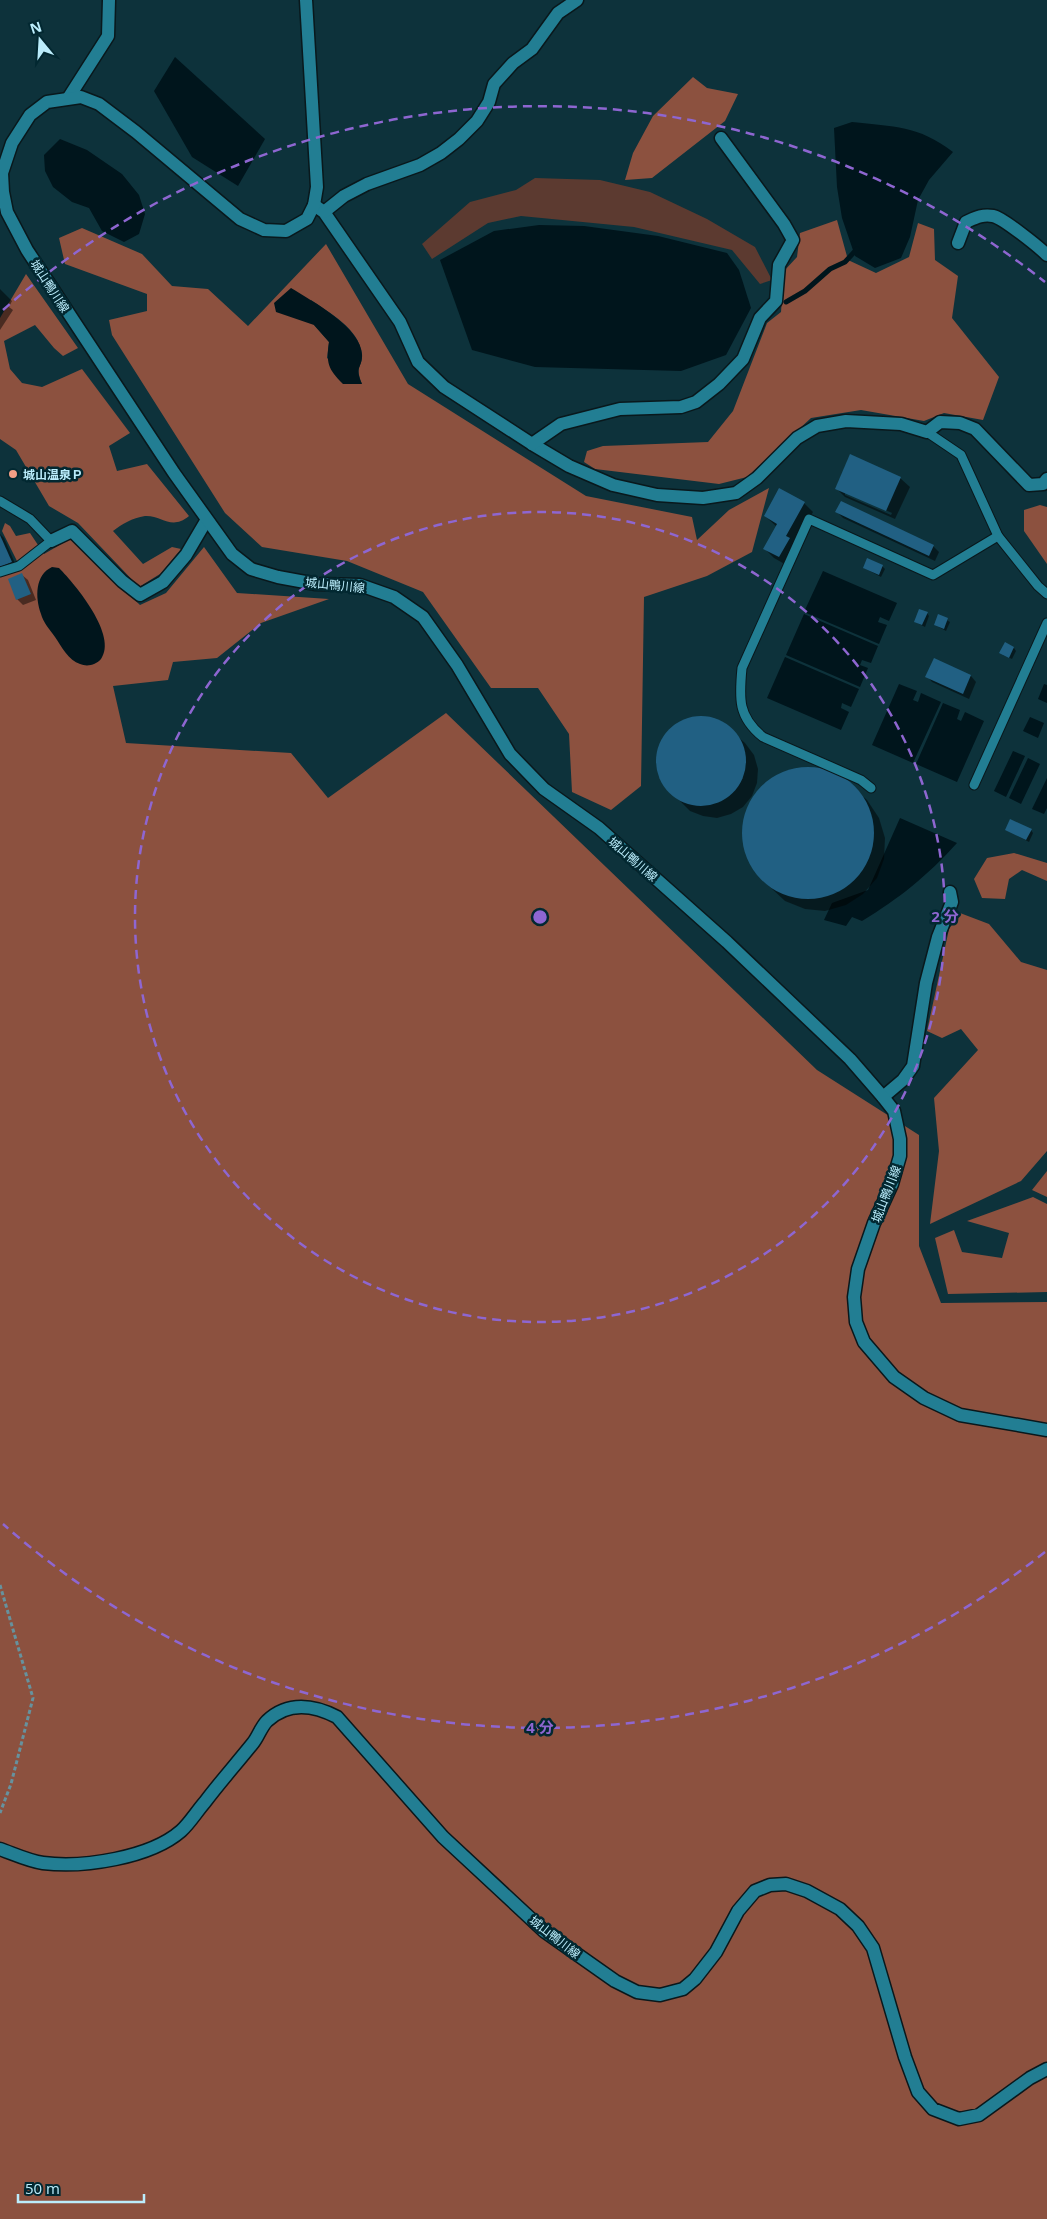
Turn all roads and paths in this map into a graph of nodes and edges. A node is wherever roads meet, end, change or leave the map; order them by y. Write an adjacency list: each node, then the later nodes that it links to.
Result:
1 (109, 0): 4 (main road)
2 (306, 0): 6 (main road)
3 (577, 0): 6 (main road, 城山鴨川線)
4 (69, 97): 6 (main road, 城山鴨川線); 13 (main road, 城山鴨川線)
5 (721, 138): 10 (main road)
6 (319, 208): 10 (main road)
7 (958, 243): 8 (main road)
8 (1047, 255)
9 (927, 432): 10 (main road); 11 (main road); 14 (lane)
10 (532, 444)
11 (1047, 479)
12 (0, 501): 15 (lane)
13 (206, 521): 15 (main road); 22 (main road, 城山鴨川線)
14 (998, 536): 17 (lane); 20 (lane)
15 (51, 541): 16 (lane)
16 (0, 572)
17 (1047, 594)
18 (1047, 624): 19 (lane)
19 (974, 785)
20 (871, 788)
21 (950, 892): 22 (main road)
22 (883, 1097): 23 (main road, 城山鴨川線)
23 (1047, 1430)
24 (0, 1585): 25 (path)
25 (0, 1813)
26 (0, 1849): 27 (main road, 城山鴨川線)
27 (1047, 2069)

